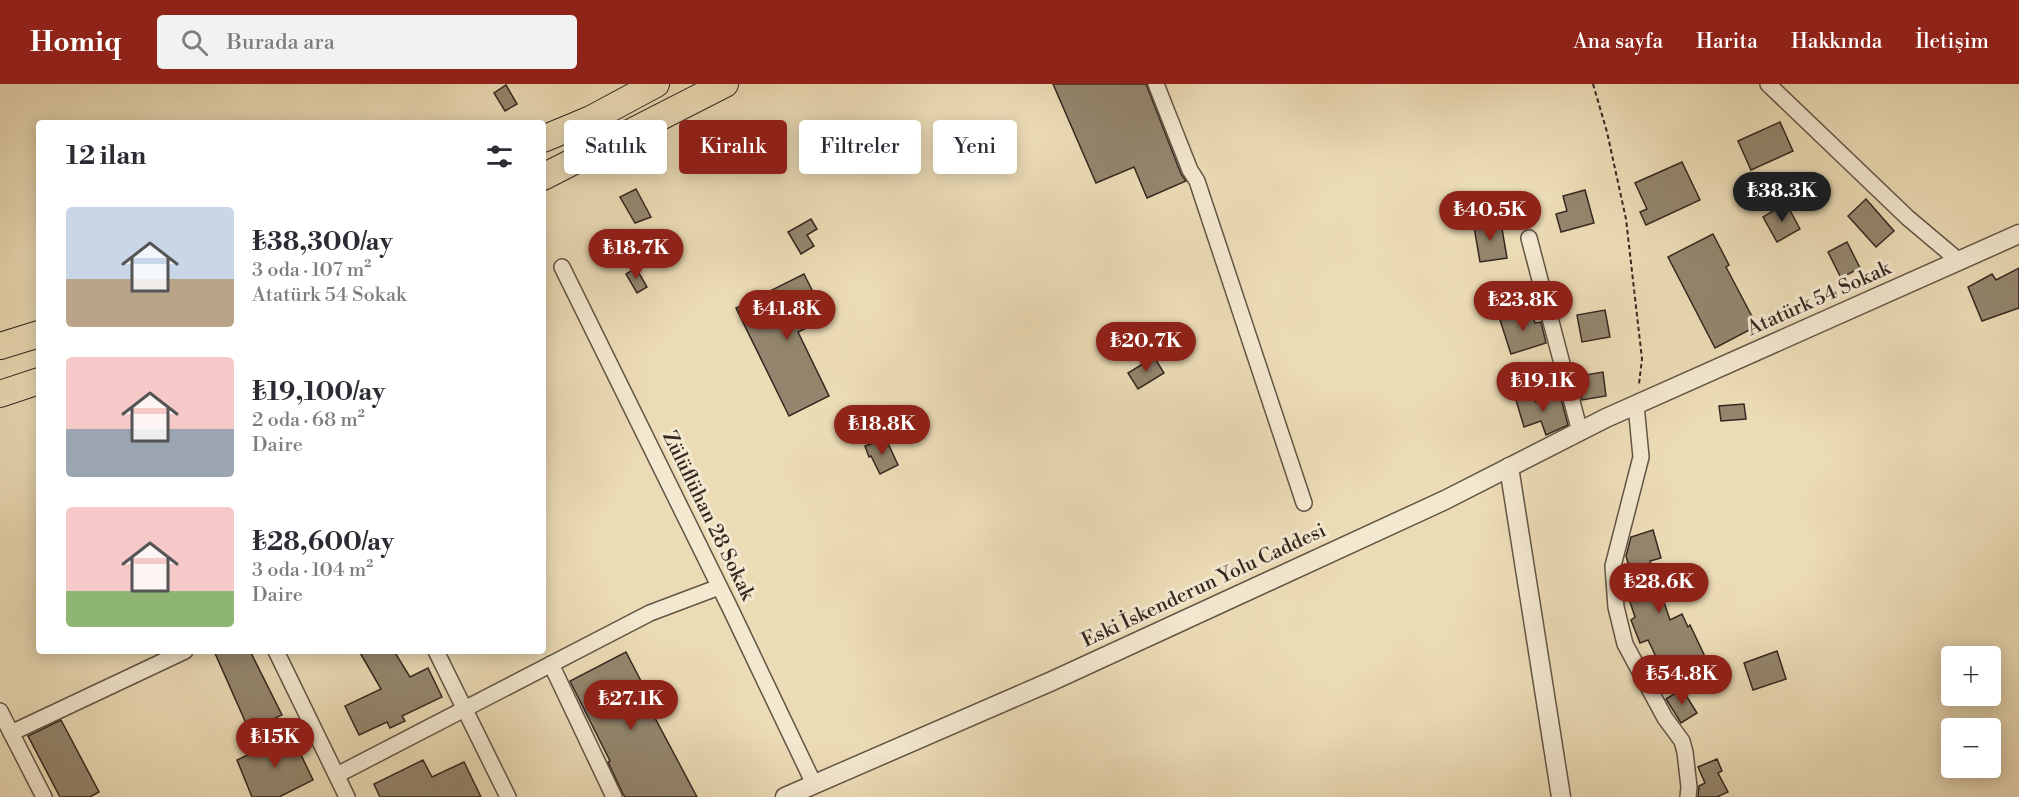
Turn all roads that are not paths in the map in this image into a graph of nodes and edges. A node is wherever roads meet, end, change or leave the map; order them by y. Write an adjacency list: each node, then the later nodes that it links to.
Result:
1 (656, 84): 5 (highway)
2 (725, 84): 6 (highway)
3 (1156, 84): 18 (street)
4 (1768, 84): 9 (street)
5 (546, 138)
6 (546, 175)
7 (2019, 234): 9 (street, Atatürk 54 Sokak)
8 (1529, 238): 16 (street)
9 (1959, 261): 15 (street, Atatürk 54 Sokak)
10 (562, 267): 19 (street, Zülüflühan 28 Sokak)
11 (36, 335): 12 (highway)
12 (0, 346)
13 (36, 382): 14 (highway)
14 (0, 394)
15 (1636, 405): 16 (street, Eski İskenderun Yolu Caddesi); 35 (street)
16 (1580, 432): 17 (street, Eski İskenderun Yolu Caddesi)
17 (1509, 467): 28 (street, Eski İskenderun Yolu Caddesi); 34 (street)
18 (1304, 503)
19 (719, 587): 23 (street); 28 (street, Zülüflühan 28 Sokak)
20 (179, 654): 26 (street)
21 (277, 654): 27 (street)
22 (437, 654): 24 (street)
23 (551, 664): 24 (street); 32 (street)
24 (464, 709): 27 (street); 31 (street)
25 (0, 711): 26 (street)
26 (11, 733): 29 (street)
27 (337, 775): 30 (street)
28 (814, 784): 33 (street, Eski İskenderun Yolu Caddesi)
29 (44, 797)
30 (347, 797)
31 (508, 797)
32 (614, 797)
33 (785, 797)
34 (1561, 797)
35 (1688, 797)

